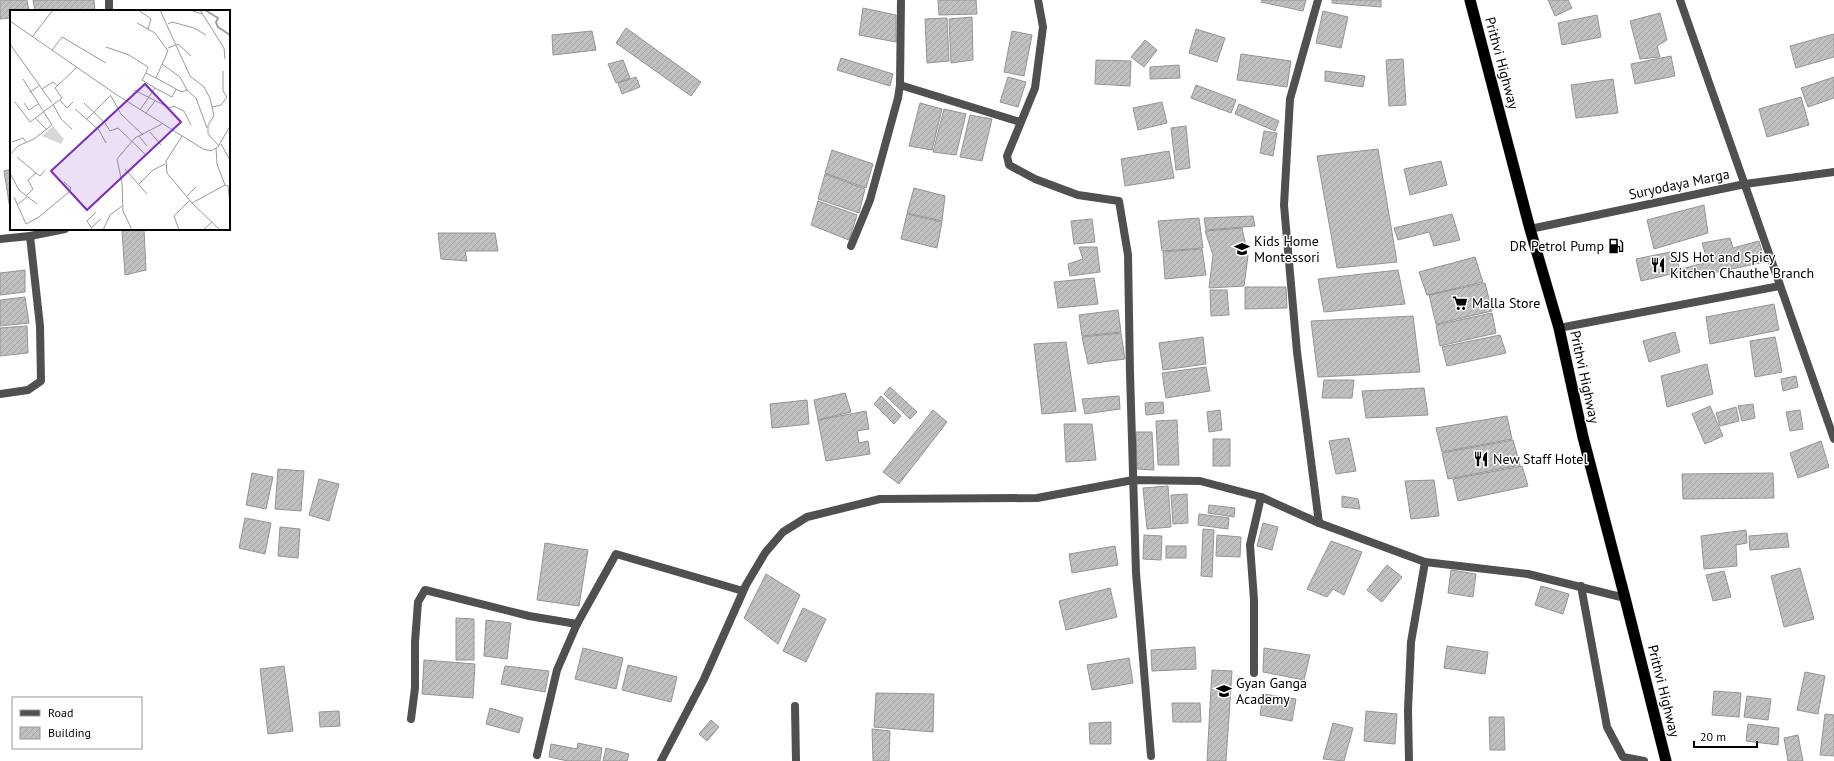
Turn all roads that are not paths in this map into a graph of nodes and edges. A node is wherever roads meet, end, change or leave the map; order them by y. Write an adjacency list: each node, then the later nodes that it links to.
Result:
1 (901, 0): 6 (street)
2 (1038, 0): 7 (street)
3 (1318, 0): 21 (street)
4 (1470, 0): 10 (highway, Prithvi Highway)
5 (1680, 0): 9 (street)
6 (900, 85): 7 (street); 14 (street)
7 (1020, 122): 19 (street)
8 (1834, 172): 9 (street, Suryodaya Marga)
9 (1744, 184): 10 (street, Suryodaya Marga); 15 (street)
10 (1530, 229): 16 (highway, Prithvi Highway)
11 (60, 230): 12 (street)
12 (30, 236): 13 (street); 17 (street)
13 (0, 239)
14 (852, 246)
15 (1780, 286): 16 (street); 18 (street)
16 (1559, 328): 25 (highway, Prithvi Highway)
17 (0, 394)
18 (1834, 439)
19 (1133, 480): 20 (street); 24 (street); 31 (street)
20 (1261, 497): 21 (street); 27 (street)
21 (1319, 523): 22 (street)
22 (1425, 562): 23 (street); 34 (street)
23 (1581, 586): 25 (street); 35 (street)
24 (743, 591): 26 (street); 32 (street)
25 (1625, 598): 36 (highway, Prithvi Highway)
26 (577, 624): 29 (street); 30 (street)
27 (1254, 673)
28 (795, 706): 33 (street)
29 (411, 719)
30 (538, 754)
31 (1151, 756)
32 (661, 761)
33 (796, 761)
34 (1409, 761)
35 (1644, 761)
36 (1666, 761)

